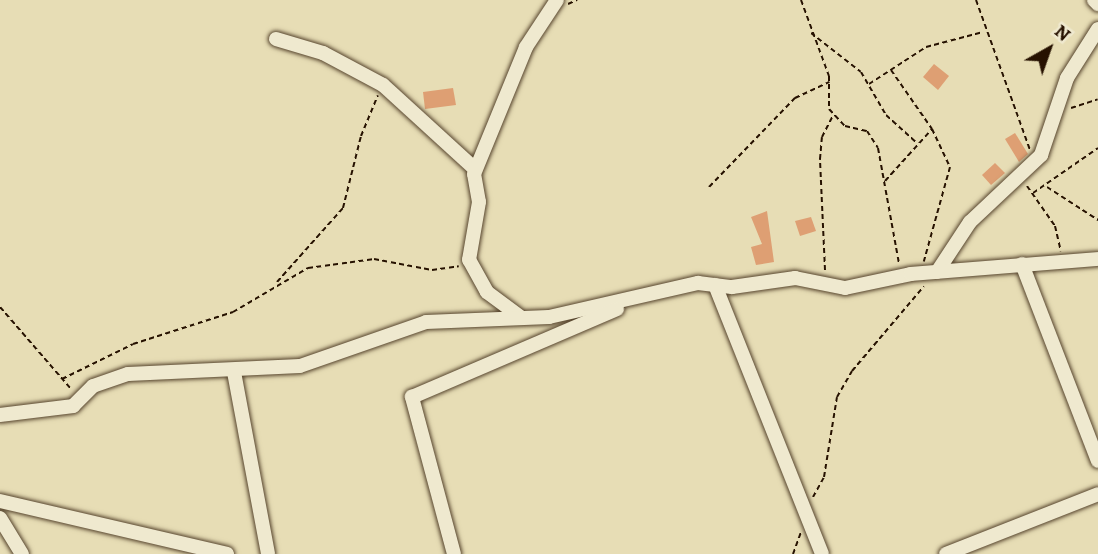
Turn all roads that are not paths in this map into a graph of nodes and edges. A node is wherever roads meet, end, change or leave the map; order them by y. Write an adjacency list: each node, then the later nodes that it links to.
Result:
1 (557, 0): 6 (street)
2 (1094, 0): 3 (street)
3 (1098, 4)
4 (1098, 29): 9 (street)
5 (276, 39): 6 (street)
6 (475, 169): 12 (street)
7 (1098, 259): 8 (street)
8 (1022, 264): 9 (street); 15 (street)
9 (932, 272): 10 (street)
10 (715, 285): 11 (street); 23 (street)
11 (638, 300): 12 (street); 22 (street)
12 (522, 318): 13 (street)
13 (234, 372): 14 (street); 21 (street)
14 (0, 415)
15 (1098, 461)
16 (1098, 494): 24 (street)
17 (0, 501): 20 (street)
18 (0, 518): 19 (street)
19 (22, 554)
20 (227, 554)
21 (268, 554)
22 (454, 554)
23 (822, 554)
24 (946, 554)

